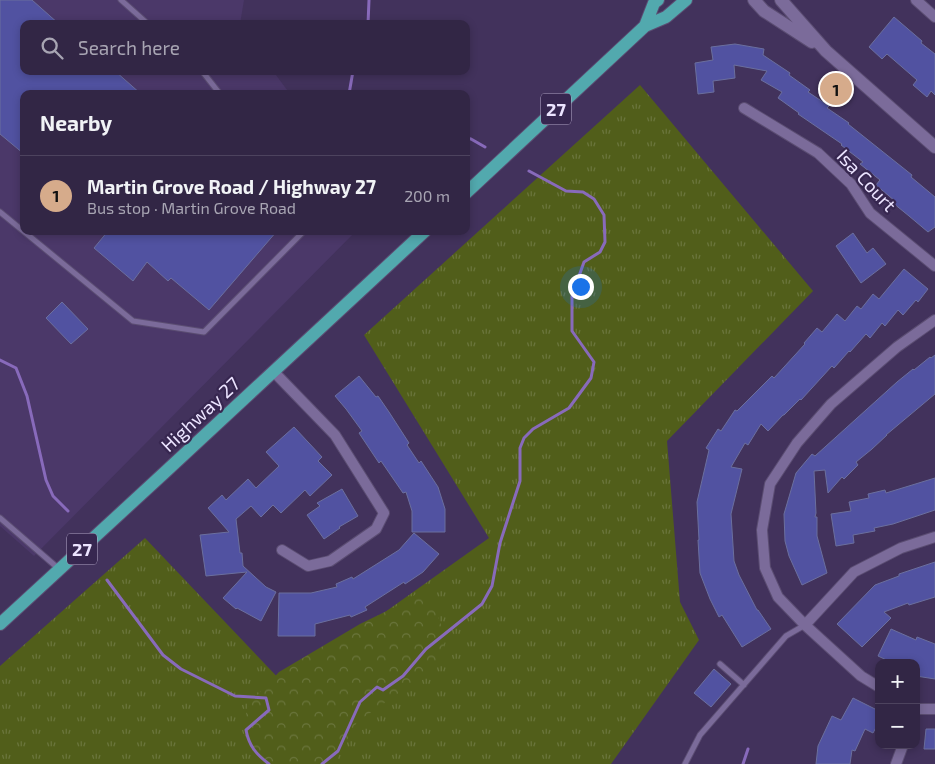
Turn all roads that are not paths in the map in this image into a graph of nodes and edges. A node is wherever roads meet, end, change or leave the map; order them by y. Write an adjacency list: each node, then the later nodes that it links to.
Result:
1 (121, 0): 8 (lane)
2 (658, 0): 9 (main road, 27)
3 (686, 0): 9 (main road, 27)
4 (754, 0): 10 (street)
5 (781, 0): 10 (street)
6 (916, 0): 7 (street)
7 (935, 17)
8 (144, 20)
9 (645, 26): 15 (main road, 27)
10 (826, 51): 14 (street)
11 (205, 75): 12 (lane)
12 (217, 90)
13 (744, 108): 21 (street, Isa Court)
14 (935, 147)
15 (470, 189)
16 (0, 212): 17 (lane)
17 (20, 228)
18 (28, 235): 19 (lane)
19 (300, 235)
20 (421, 235): 23 (main road, Highway 27 / 27)
21 (935, 266)
22 (935, 320): 29 (street)
23 (274, 372): 26 (street); 27 (main road, Highway 27 / 27)
24 (0, 518): 27 (lane)
25 (935, 537): 29 (street)
26 (282, 550)
27 (60, 569): 28 (main road, Highway 27 / 27)
28 (0, 624)
29 (805, 626): 31 (lane); 32 (street)
30 (720, 664): 31 (lane)
31 (744, 685): 36 (lane)
32 (875, 685)
33 (920, 709): 34 (street)
34 (935, 709)
35 (901, 749): 37 (street)
36 (685, 764)
37 (896, 764)

